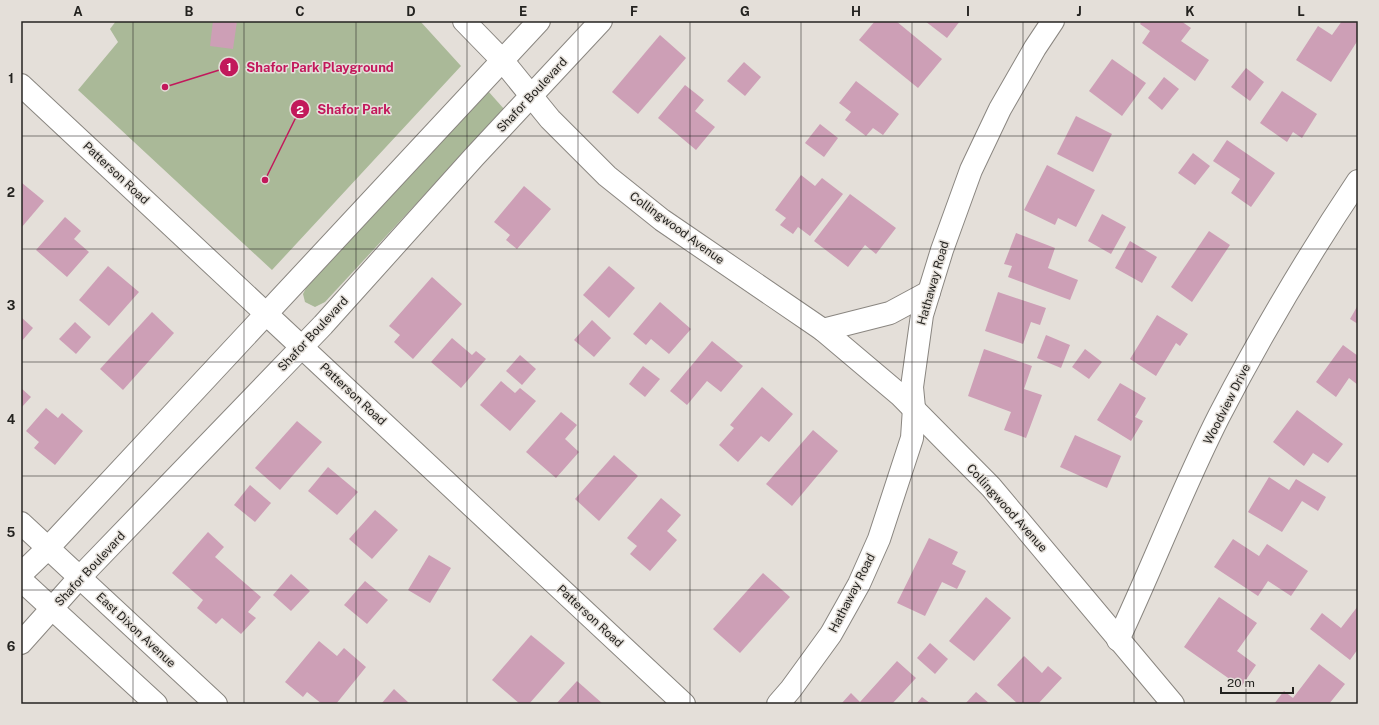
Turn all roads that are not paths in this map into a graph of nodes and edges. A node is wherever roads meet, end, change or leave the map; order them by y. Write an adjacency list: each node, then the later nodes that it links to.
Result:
1 (464, 21): 5 (street, Collingwood Avenue)
2 (539, 21): 5 (street)
3 (601, 21): 7 (street, Shafor Boulevard)
4 (1054, 21): 9 (street, Hathaway Road)
5 (502, 60): 7 (street, Collingwood Avenue); 10 (street)
6 (21, 86): 10 (street, Patterson Road)
7 (532, 96): 11 (street, Collingwood Avenue); 12 (street, Shafor Boulevard)
8 (1358, 182): 20 (street, Woodview Drive)
9 (929, 292): 11 (street); 13 (street, Hathaway Road)
10 (267, 313): 12 (street, Patterson Road); 15 (street)
11 (823, 330): 13 (street, Collingwood Avenue)
12 (303, 346): 17 (street, Shafor Boulevard); 24 (street, Patterson Road)
13 (914, 408): 20 (street, Collingwood Avenue); 25 (street, Hathaway Road)
14 (21, 523): 15 (street, East Dixon Avenue)
15 (48, 548): 16 (street); 17 (street, East Dixon Avenue)
16 (21, 574)
17 (80, 577): 19 (street, Shafor Boulevard); 23 (street, East Dixon Avenue)
18 (21, 580): 19 (street)
19 (53, 608): 21 (street, Shafor Boulevard); 22 (street)
20 (1118, 640): 26 (street, Collingwood Avenue)
21 (21, 643)
22 (156, 704)
23 (216, 704)
24 (684, 704)
25 (778, 704)
26 (1174, 704)

